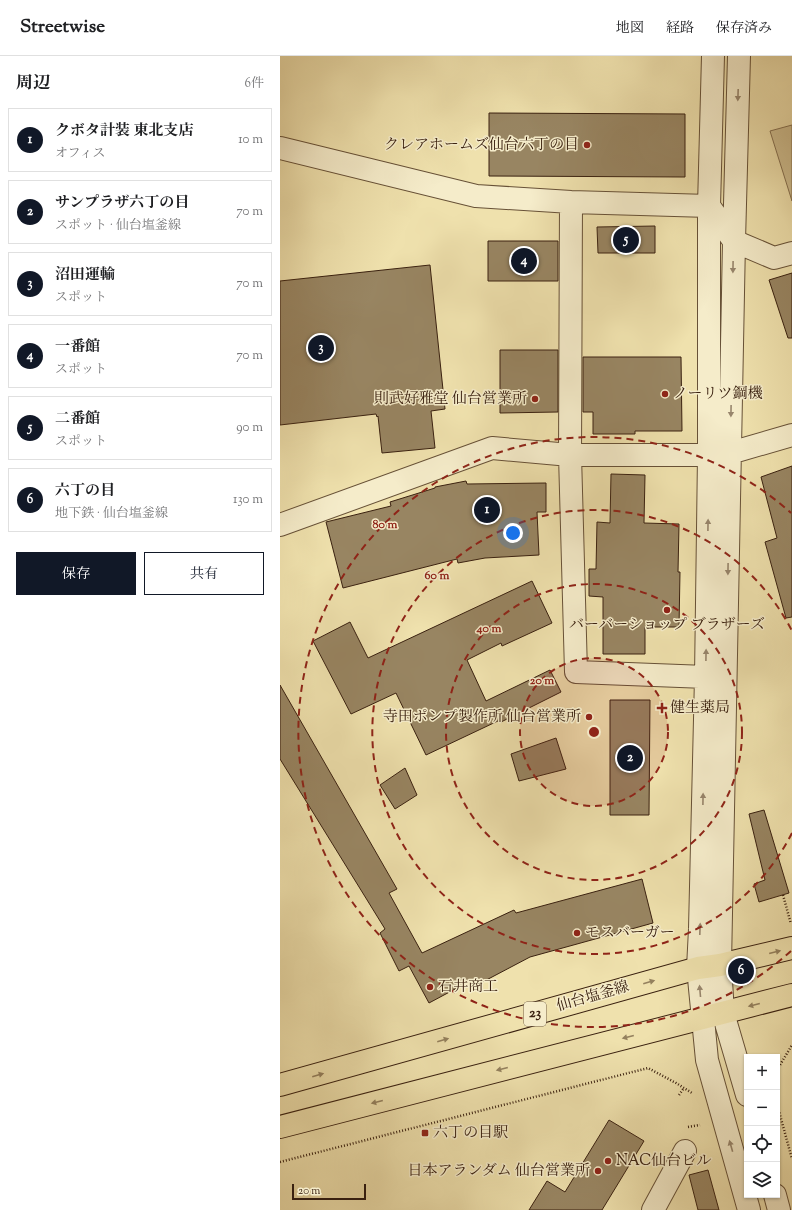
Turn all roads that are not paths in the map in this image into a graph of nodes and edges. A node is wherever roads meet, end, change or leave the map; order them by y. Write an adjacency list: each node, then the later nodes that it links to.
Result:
1 (713, 56): 5 (street)
2 (739, 56): 6 (street, one-way to 6)
3 (280, 148): 4 (street)
4 (571, 202): 5 (street); 10 (street)
5 (709, 206): 6 (street); 11 (street)
6 (734, 241): 7 (street); 9 (street, one-way to 9)
7 (792, 253)
8 (792, 435): 9 (street)
9 (730, 453): 15 (street, one-way to 15)
10 (570, 455): 11 (street); 12 (street); 13 (street)
11 (709, 455): 13 (street, one-way to 11)
12 (280, 524)
13 (706, 677): 16 (street, one-way to 13)
14 (792, 948): 15 (main road, 仙台塩釜線 / 23, one-way to 14)
15 (720, 965): 16 (main road, 仙台塩釜線 / 23); 18 (street)
16 (698, 968): 19 (street, one-way to 16); 20 (main road, 仙台塩釜線 / 23, one-way to 16)
17 (792, 995): 18 (main road, one-way to 18)
18 (723, 1013): 19 (main road); 21 (street)
19 (702, 1018): 22 (main road, one-way to 22); 26 (street, one-way to 19)
20 (280, 1085)
21 (746, 1090)
22 (280, 1127)
23 (685, 1151): 25 (street)
24 (776, 1198): 27 (street)
25 (653, 1210)
26 (749, 1210)
27 (779, 1210)

